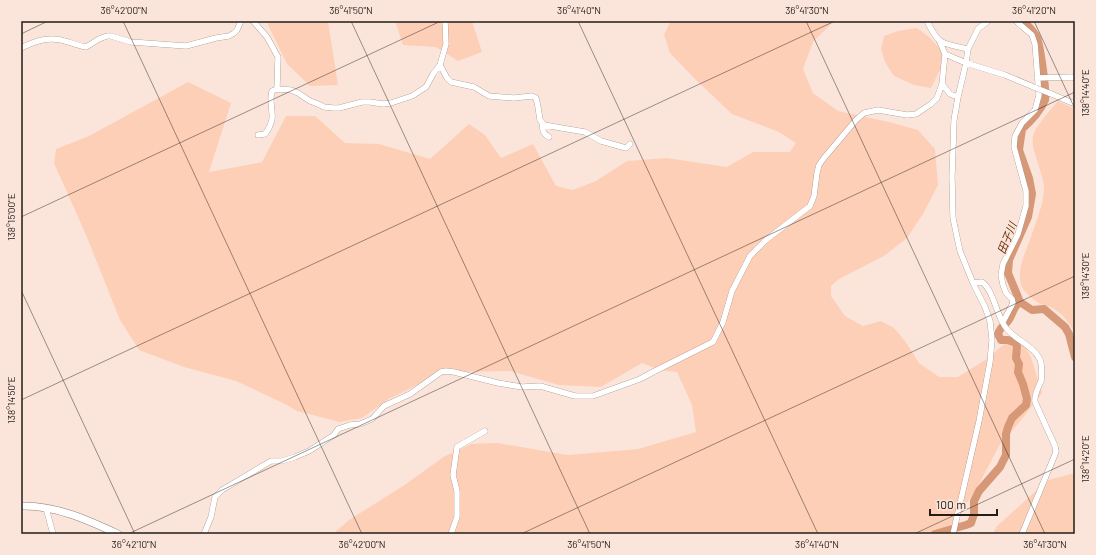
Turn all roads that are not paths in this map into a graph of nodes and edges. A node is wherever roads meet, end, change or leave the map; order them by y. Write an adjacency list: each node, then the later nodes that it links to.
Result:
1 (240, 21): 8 (street)
2 (253, 21): 16 (street)
3 (445, 21): 12 (street)
4 (927, 21): 7 (street)
5 (988, 21): 9 (street)
6 (1016, 21): 13 (street)
7 (939, 40): 9 (street); 10 (street)
8 (21, 48)
9 (968, 49): 11 (street)
10 (945, 54): 11 (street); 15 (street)
11 (966, 63): 17 (street); 18 (street, bridge)
12 (440, 65): 16 (street); 19 (street)
13 (1037, 78): 14 (street); 24 (street)
14 (1075, 78)
15 (942, 84): 17 (street); 30 (street)
16 (277, 89): 20 (street)
17 (958, 97): 23 (street)
18 (1075, 104)
19 (542, 123): 21 (street); 22 (street)
20 (258, 135)
21 (549, 137)
22 (630, 144)
23 (973, 283): 24 (street); 32 (street)
24 (1004, 325): 33 (street)
25 (485, 431): 31 (street)
26 (21, 506): 27 (main road)
27 (46, 508): 28 (street); 29 (main road)
28 (53, 534)
29 (118, 534)
30 (204, 534)
31 (451, 534)
32 (953, 534)
33 (1022, 534)

